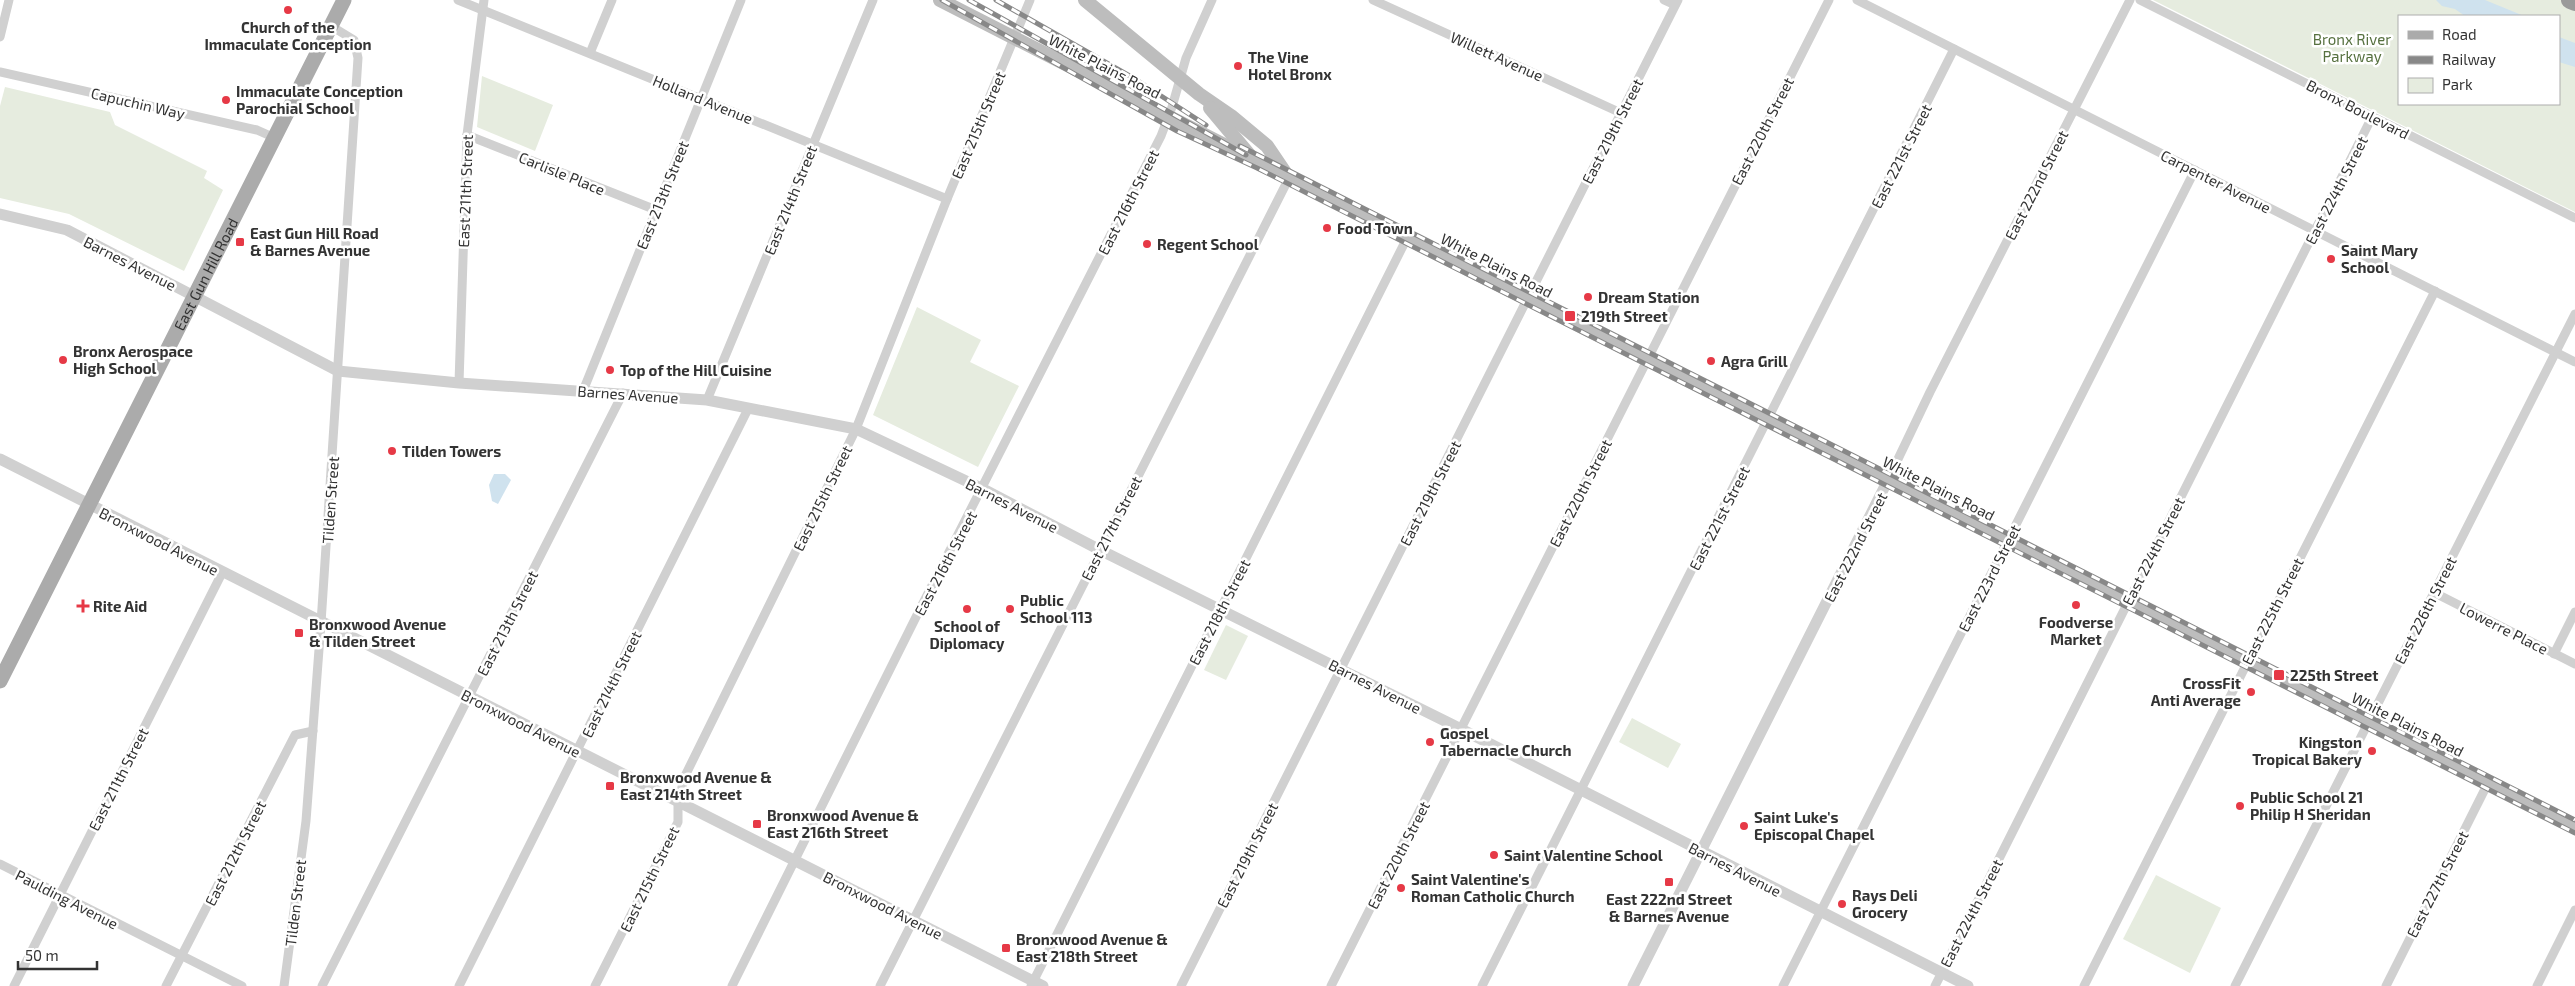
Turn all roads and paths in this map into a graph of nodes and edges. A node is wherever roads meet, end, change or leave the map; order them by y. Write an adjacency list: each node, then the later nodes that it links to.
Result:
1 (9, 0): 22 (street)
2 (344, 0): 21 (main road, East Gun Hill Road)
3 (458, 0): 20 (street, Holland Avenue)
4 (612, 0): 25 (street)
5 (741, 0): 29 (street, East 213th Street)
6 (873, 0): 36 (street, East 214th Street)
7 (940, 0): 23 (main road, White Plains Road)
8 (1030, 0): 23 (street, East 215th Street)
9 (1084, 0): 27 (main road, White Plains Road)
10 (1212, 0): 27 (street, East 216th Street)
11 (1373, 0): 31 (street, Willett Avenue)
12 (1664, 0): 19 (street)
13 (1829, 0): 51 (street, East 220th Street)
14 (1857, 0): 24 (street, Carpenter Avenue)
15 (2130, 0): 30 (street, East 222nd Street)
16 (2140, 0): 33 (street, Bronx Boulevard)
17 (2570, 0): 18 (highway)
18 (2575, 2)
19 (1677, 3): 31 (street, East 219th Street)
20 (482, 5): 25 (street, Holland Avenue); 34 (street, East 211th Street)
21 (331, 26): 35 (main road, East Gun Hill Road); 53 (street, Tilden Street)
22 (0, 37)
23 (1014, 38): 32 (main road, White Plains Road); 40 (street, East 215th Street)
24 (1954, 49): 30 (street, Carpenter Avenue); 59 (street, East 221st Street)
25 (590, 53): 29 (street, Holland Avenue)
26 (0, 72): 35 (street, Capuchin Way)
27 (1180, 78): 28 (main road, White Plains Road); 32 (street, East 216th Street)
28 (1199, 94): 37 (main road, White Plains Road); 39 (main road, White Plains Road)
29 (701, 99): 36 (street, Holland Avenue); 41 (street, East 213th Street)
30 (2075, 110): 38 (street, Carpenter Avenue); 62 (street, East 222nd Street)
31 (1621, 113): 48 (street, East 219th Street)
32 (1169, 117): 37 (main road, White Plains Road); 63 (street, East 216th Street)
33 (2372, 117): 43 (street, Bronx Boulevard); 44 (street, East 224th Street)
34 (467, 135): 41 (street, Carlisle Place); 54 (street, East 211th Street)
35 (275, 138): 47 (main road, East Gun Hill Road)
36 (813, 144): 40 (street, Holland Avenue); 57 (street, East 214th Street)
37 (1255, 161): 39 (main road, White Plains Road)
38 (2195, 170): 44 (street, Carpenter Avenue); 65 (street, East 223rd Street)
39 (1289, 178): 45 (main road, White Plains Road); 66 (street, East 217th Street)
40 (947, 199): 60 (street, East 215th Street)
41 (656, 210): 55 (street, East 213th Street)
42 (0, 214): 47 (street, Barnes Avenue)
43 (2575, 218)
44 (2315, 230): 46 (street, Carpenter Avenue); 69 (street, East 224th Street)
45 (1407, 238): 48 (main road, White Plains Road); 70 (street, East 218th Street)
46 (2435, 291): 50 (street, Carpenter Avenue); 74 (street, East 225th Street)
47 (194, 296): 53 (street, Barnes Avenue); 64 (main road, East Gun Hill Road)
48 (1528, 299): 51 (main road, White Plains Road); 76 (street, East 219th Street)
49 (2575, 314): 50 (street, East 226th Street)
50 (2556, 352): 52 (street, Carpenter Avenue); 68 (street, East 226th Street)
51 (1648, 359): 59 (main road, White Plains Road); 80 (street, East 220th Street)
52 (2575, 362)
53 (338, 371): 54 (street, Barnes Avenue); 72 (street, Tilden Street)
54 (459, 383): 55 (street, Barnes Avenue)
55 (583, 391): 56 (street, Barnes Avenue)
56 (623, 393): 57 (street, Barnes Avenue); 78 (street, East 213th Street)
57 (707, 400): 58 (street, Barnes Avenue)
58 (748, 409): 60 (street, Barnes Avenue); 82 (street, East 214th Street)
59 (1768, 420): 62 (main road, White Plains Road); 84 (street, East 221st Street)
60 (856, 429): 63 (street, Barnes Avenue); 85 (street, East 215th Street)
61 (0, 459): 64 (street, Bronxwood Avenue)
62 (1888, 480): 65 (main road, White Plains Road); 87 (street, East 222nd Street)
63 (983, 489): 66 (street, Barnes Avenue); 88 (street, East 216th Street)
64 (89, 505): 67 (street, Bronxwood Avenue); 77 (main road, East Gun Hill Road)
65 (2008, 541): 69 (main road, White Plains Road); 92 (street, East 223rd Street)
66 (1100, 550): 70 (street, Barnes Avenue); 93 (street, East 217th Street)
67 (222, 572): 72 (street, Bronxwood Avenue); 90 (street, East 211th Street)
68 (2433, 592): 73 (street, Lowerre Place); 79 (street, East 226th Street)
69 (2128, 602): 74 (main road, White Plains Road); 95 (street, East 224th Street)
70 (1221, 609): 76 (street, Barnes Avenue); 96 (street, East 218th Street)
71 (2575, 612): 73 (street)
72 (322, 623): 78 (street, Bronxwood Avenue); 81 (street, Tilden Street)
73 (2554, 654): 75 (street, Lowerre Place)
74 (2247, 661): 79 (main road, White Plains Road); 113 (street, East 225th Street)
75 (2575, 664)
76 (1341, 669): 80 (street, Barnes Avenue); 106 (street, East 219th Street)
77 (0, 681)
78 (469, 697): 82 (street, Bronxwood Avenue); 101 (street, East 213th Street)
79 (2367, 722): 83 (main road, White Plains Road); 114 (street, East 226th Street)
80 (1461, 729): 84 (street, Barnes Avenue); 107 (street, East 220th Street)
81 (313, 730): 94 (street, East 212th Street); 100 (street, Tilden Street)
82 (578, 752): 85 (street, Bronxwood Avenue); 102 (street, East 214th Street)
83 (2488, 783): 86 (main road, White Plains Road); 115 (street, East 227th Street)
84 (1581, 790): 87 (street, Barnes Avenue); 108 (street, East 221st Street)
85 (678, 802): 88 (street, Bronxwood Avenue); 103 (street, East 215th Street)
86 (2575, 827)
87 (1701, 852): 92 (street, Barnes Avenue); 109 (street, East 222nd Street)
88 (794, 861): 93 (street, Bronxwood Avenue); 104 (street, East 216th Street)
89 (0, 864): 90 (street, Paulding Avenue)
90 (60, 896): 94 (street, Paulding Avenue); 97 (street, East 211th Street)
91 (2575, 910): 116 (street)
92 (1820, 912): 95 (street, Barnes Avenue); 110 (street, East 223rd Street)
93 (913, 921): 96 (street, Bronxwood Avenue); 105 (street, East 217th Street)
94 (181, 957): 98 (street, East 212th Street); 99 (street, Paulding Avenue)
95 (1941, 972): 111 (street, East 224th Street); 112 (street, Barnes Avenue)
96 (1035, 984)
97 (14, 986)
98 (166, 986)
99 (242, 986)
100 (284, 986)
101 (322, 986)
102 (460, 986)
103 (595, 986)
104 (732, 986)
105 (880, 986)
106 (1181, 986)
107 (1331, 986)
108 (1482, 986)
109 (1633, 986)
110 (1783, 986)
111 (1934, 986)
112 (1968, 986)
113 (2084, 986)
114 (2235, 986)
115 (2386, 986)
116 (2537, 986)

